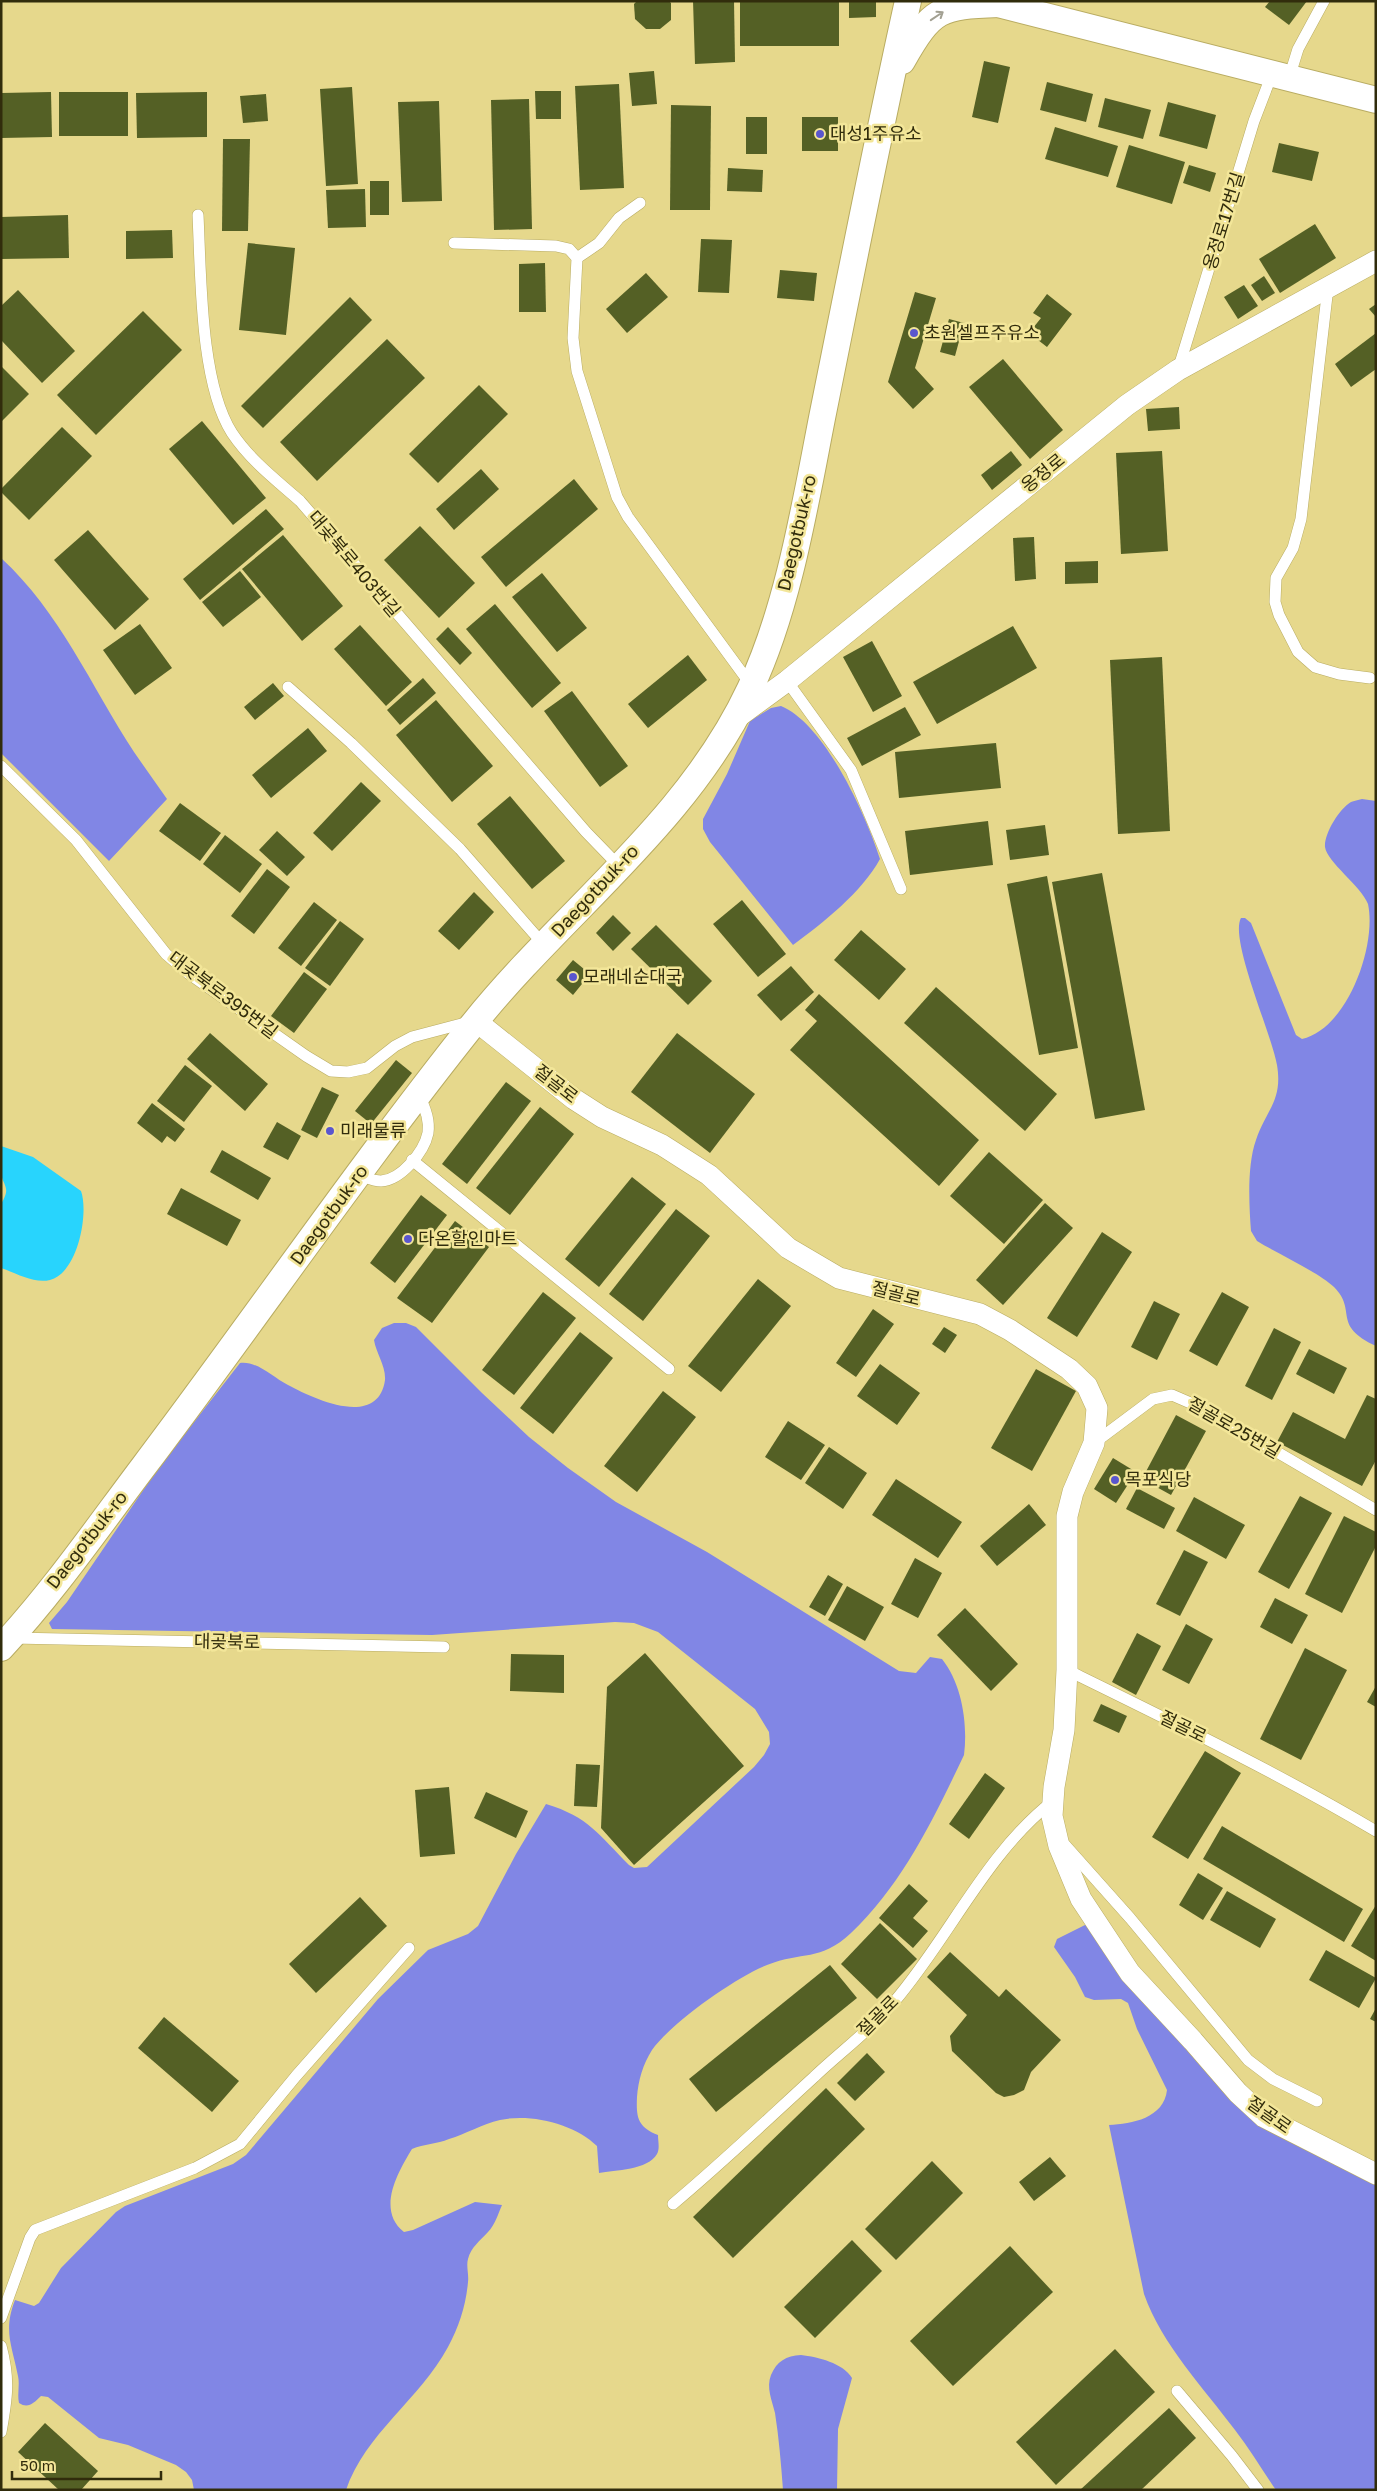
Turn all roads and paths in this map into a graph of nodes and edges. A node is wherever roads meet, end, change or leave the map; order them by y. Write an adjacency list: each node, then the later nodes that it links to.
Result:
1 (908, 1): 5 (street, Daegotbuk-ro)
2 (1324, 1): 4 (lane, 옹정로17번길)
3 (993, 2): 4 (street); 5 (street, one-way to 3)
4 (1280, 76): 6 (street); 13 (lane, 옹정로17번길)
5 (890, 84): 16 (street, Daegotbuk-ro)
6 (1376, 100)
7 (640, 203): 10 (lane)
8 (198, 215): 20 (lane, 대곶북로403번길)
9 (454, 243): 10 (lane)
10 (577, 258): 16 (lane)
11 (1376, 261): 12 (street, 옹정로)
12 (1328, 288): 13 (street, 옹정로); 14 (lane)
13 (1178, 370): 15 (street, 옹정로)
14 (1370, 678)
15 (786, 681): 18 (street, 옹정로); 21 (lane)
16 (752, 686): 18 (street, Daegotbuk-ro)
17 (288, 687): 22 (lane)
18 (734, 721): 20 (street, Daegotbuk-ro)
19 (1, 766): 23 (lane, 대곶북로395번길)
20 (619, 866): 22 (street, Daegotbuk-ro)
21 (901, 889)
22 (544, 945): 23 (street, Daegotbuk-ro)
23 (476, 1021): 24 (street, Daegotbuk-ro); 28 (street, 절골로)
24 (419, 1096): 25 (lane); 26 (street, Daegotbuk-ro)
25 (412, 1160): 26 (lane); 27 (lane)
26 (358, 1175): 30 (street, Daegotbuk-ro)
27 (670, 1369)
28 (1094, 1443): 29 (lane, 절골로25번길); 32 (street, 절골로)
29 (1376, 1510)
30 (6, 1643): 31 (lane, 대곶북로)
31 (444, 1647)
32 (1067, 1670): 33 (street, 절골로); 34 (lane, 절골로)
33 (1053, 1801): 35 (street, 절골로); 39 (lane, 절골로)
34 (1376, 1831)
35 (1057, 1836): 37 (lane); 38 (street, 절골로)
36 (409, 1948): 40 (lane)
37 (1317, 2101)
38 (1376, 2174)
39 (673, 2204)
40 (1, 2318)
41 (1, 2346): 43 (lane)
42 (1177, 2392): 44 (lane)
43 (1, 2432)
44 (1258, 2490)

